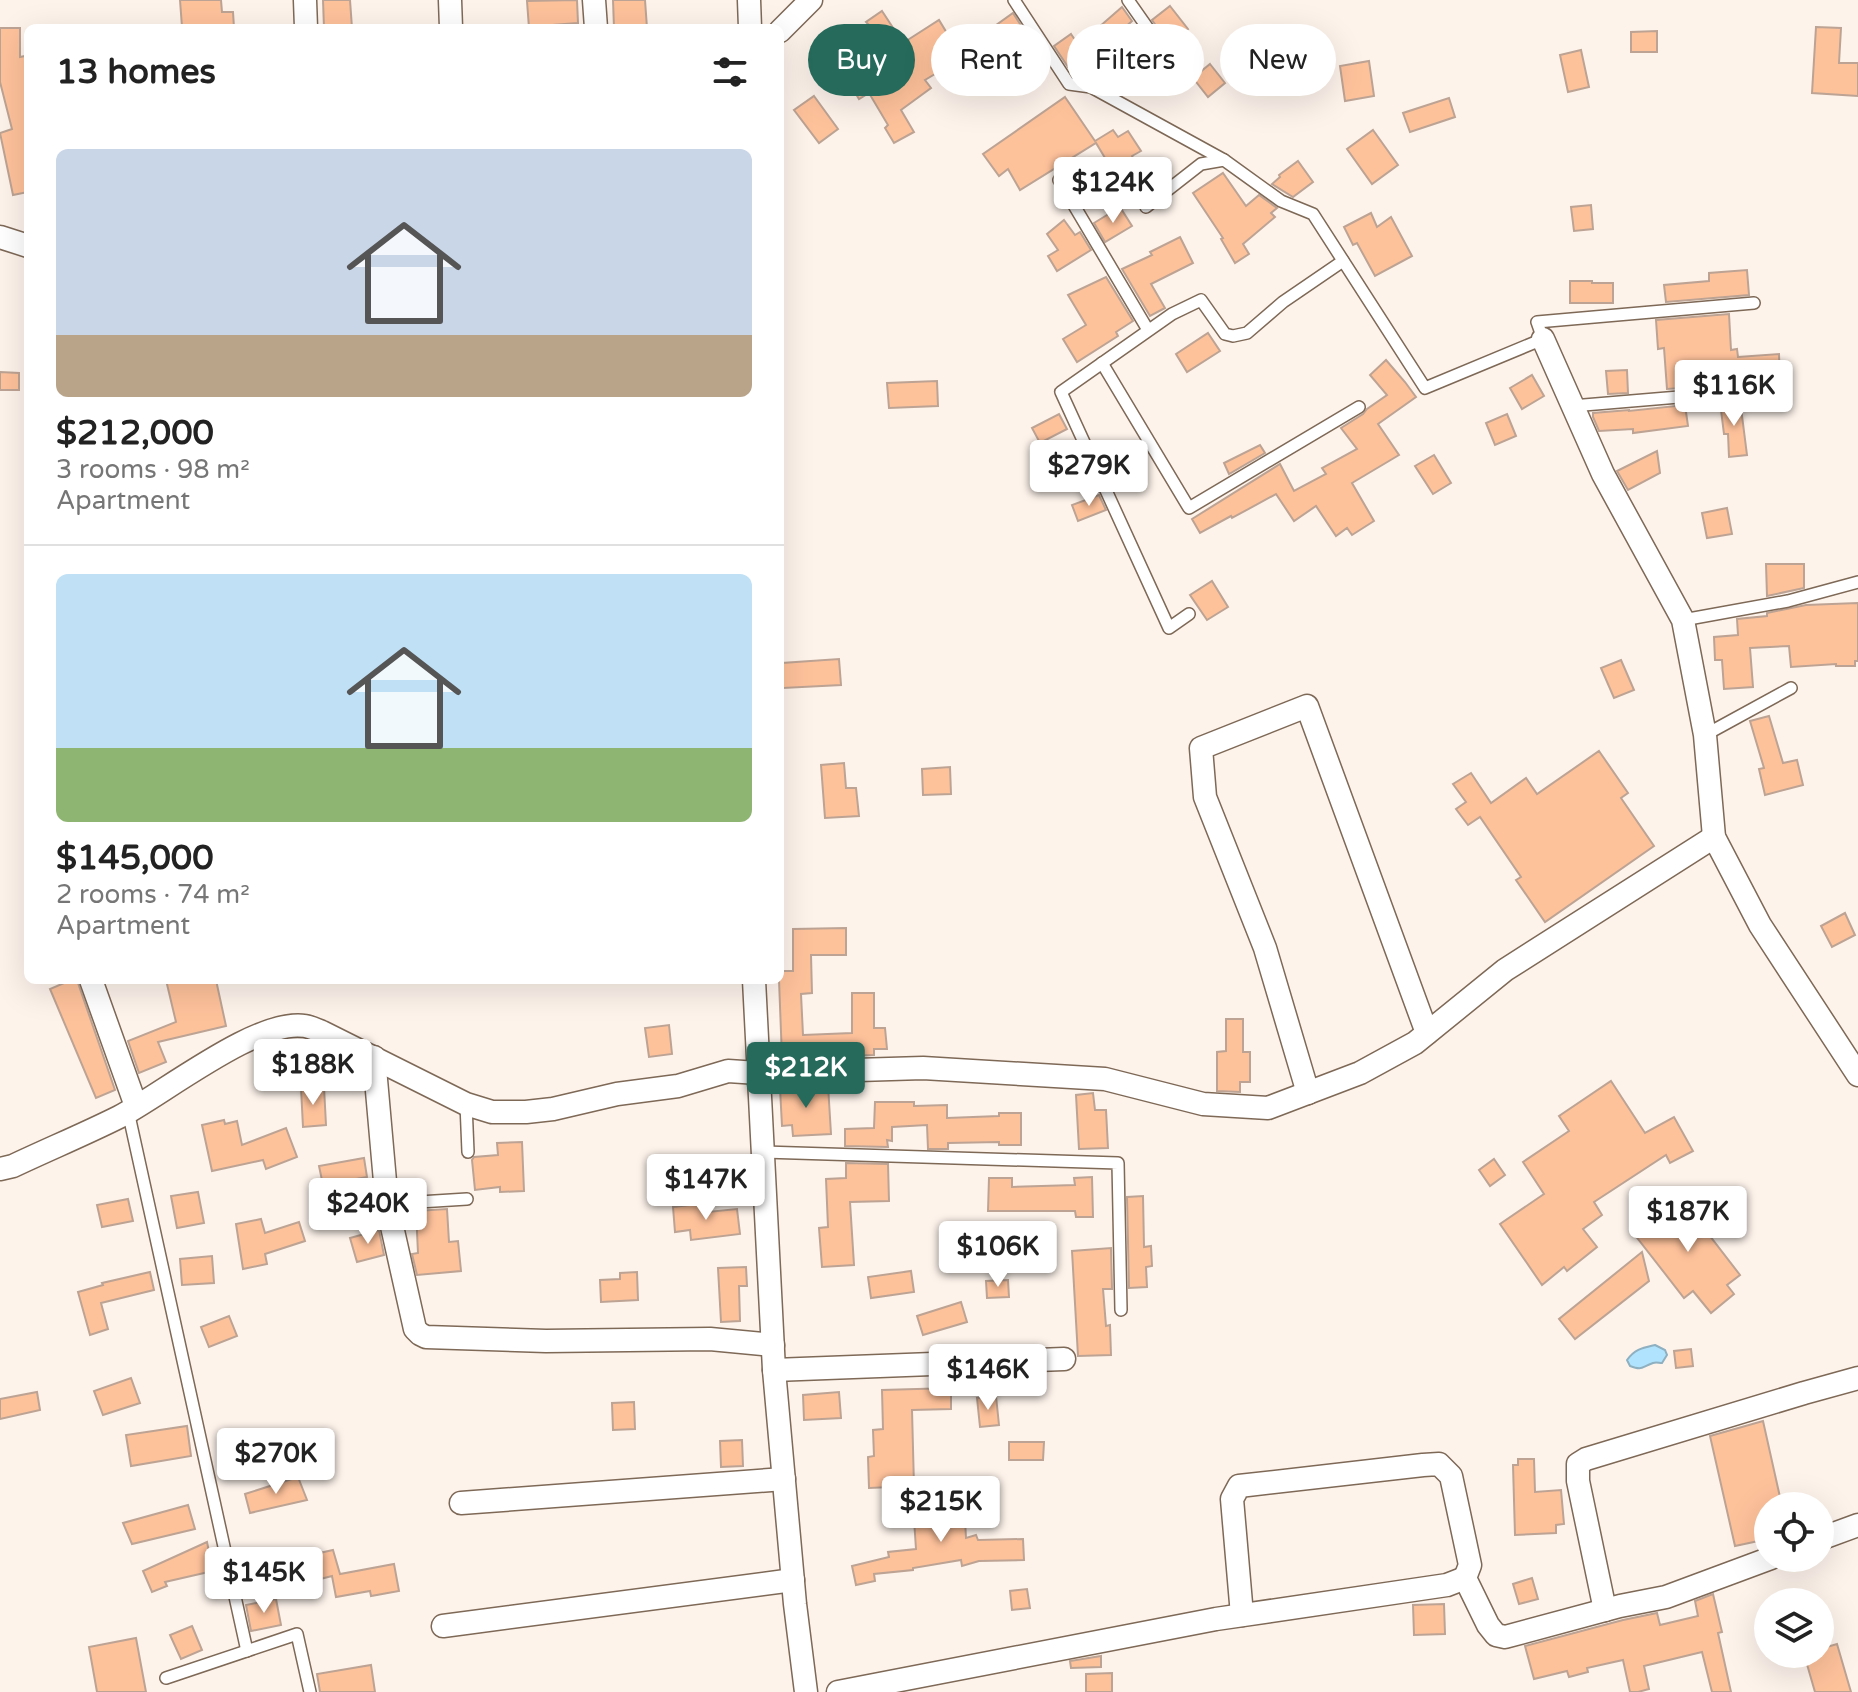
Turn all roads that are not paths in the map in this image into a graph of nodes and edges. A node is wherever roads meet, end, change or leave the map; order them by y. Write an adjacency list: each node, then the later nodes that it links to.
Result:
1 (305, 0): 8 (street)
2 (450, 0): 9 (street)
3 (594, 0): 10 (street)
4 (749, 0): 11 (street)
5 (811, 0): 13 (street)
6 (1014, 0): 14 (lane)
7 (1128, 0): 12 (lane)
8 (306, 24)
9 (451, 24)
10 (596, 24)
11 (750, 24)
12 (1145, 24)
13 (784, 27)
14 (1224, 160): 16 (lane); 19 (lane)
15 (1059, 180): 21 (lane)
16 (1146, 207)
17 (0, 237): 18 (street)
18 (24, 245)
19 (1343, 261): 21 (lane); 22 (lane)
20 (1754, 303): 22 (lane)
21 (1148, 330): 23 (lane)
22 (1543, 339): 25 (street)
23 (1102, 363): 26 (lane); 28 (lane)
24 (1762, 390): 25 (lane)
25 (1572, 406): 29 (street)
26 (1359, 407)
27 (1858, 582): 29 (lane)
28 (1189, 614)
29 (1683, 620): 31 (street)
30 (1791, 688): 31 (lane)
31 (1705, 735): 32 (street)
32 (1714, 837): 35 (street); 38 (street)
33 (92, 984): 41 (street)
34 (754, 984): 37 (street)
35 (1427, 1033): 39 (street); 39 (street)
36 (374, 1057): 40 (street); 41 (street); 46 (street)
37 (758, 1073): 39 (street); 40 (street); 43 (street)
38 (1858, 1075)
39 (1308, 1093)
40 (466, 1104): 42 (lane)
41 (132, 1109): 44 (street); 62 (lane)
42 (468, 1152)
43 (764, 1152): 47 (lane); 48 (street)
44 (0, 1169)
45 (467, 1199): 46 (lane)
46 (387, 1204): 48 (street)
47 (1121, 1310)
48 (773, 1345): 50 (street)
49 (1064, 1359): 50 (street)
50 (774, 1370): 52 (street)
51 (1858, 1378): 59 (street)
52 (784, 1479): 53 (street); 58 (street)
53 (461, 1503)
54 (1858, 1525): 55 (street)
55 (1834, 1534)
56 (1754, 1564): 59 (street)
57 (1465, 1578): 59 (street); 60 (street); 60 (street)
58 (793, 1580): 61 (street); 65 (street)
59 (1605, 1610)
60 (1242, 1615): 66 (street)
61 (443, 1626)
62 (247, 1651): 63 (lane); 64 (lane)
63 (166, 1678)
64 (310, 1692)
65 (806, 1692)
66 (838, 1692)

